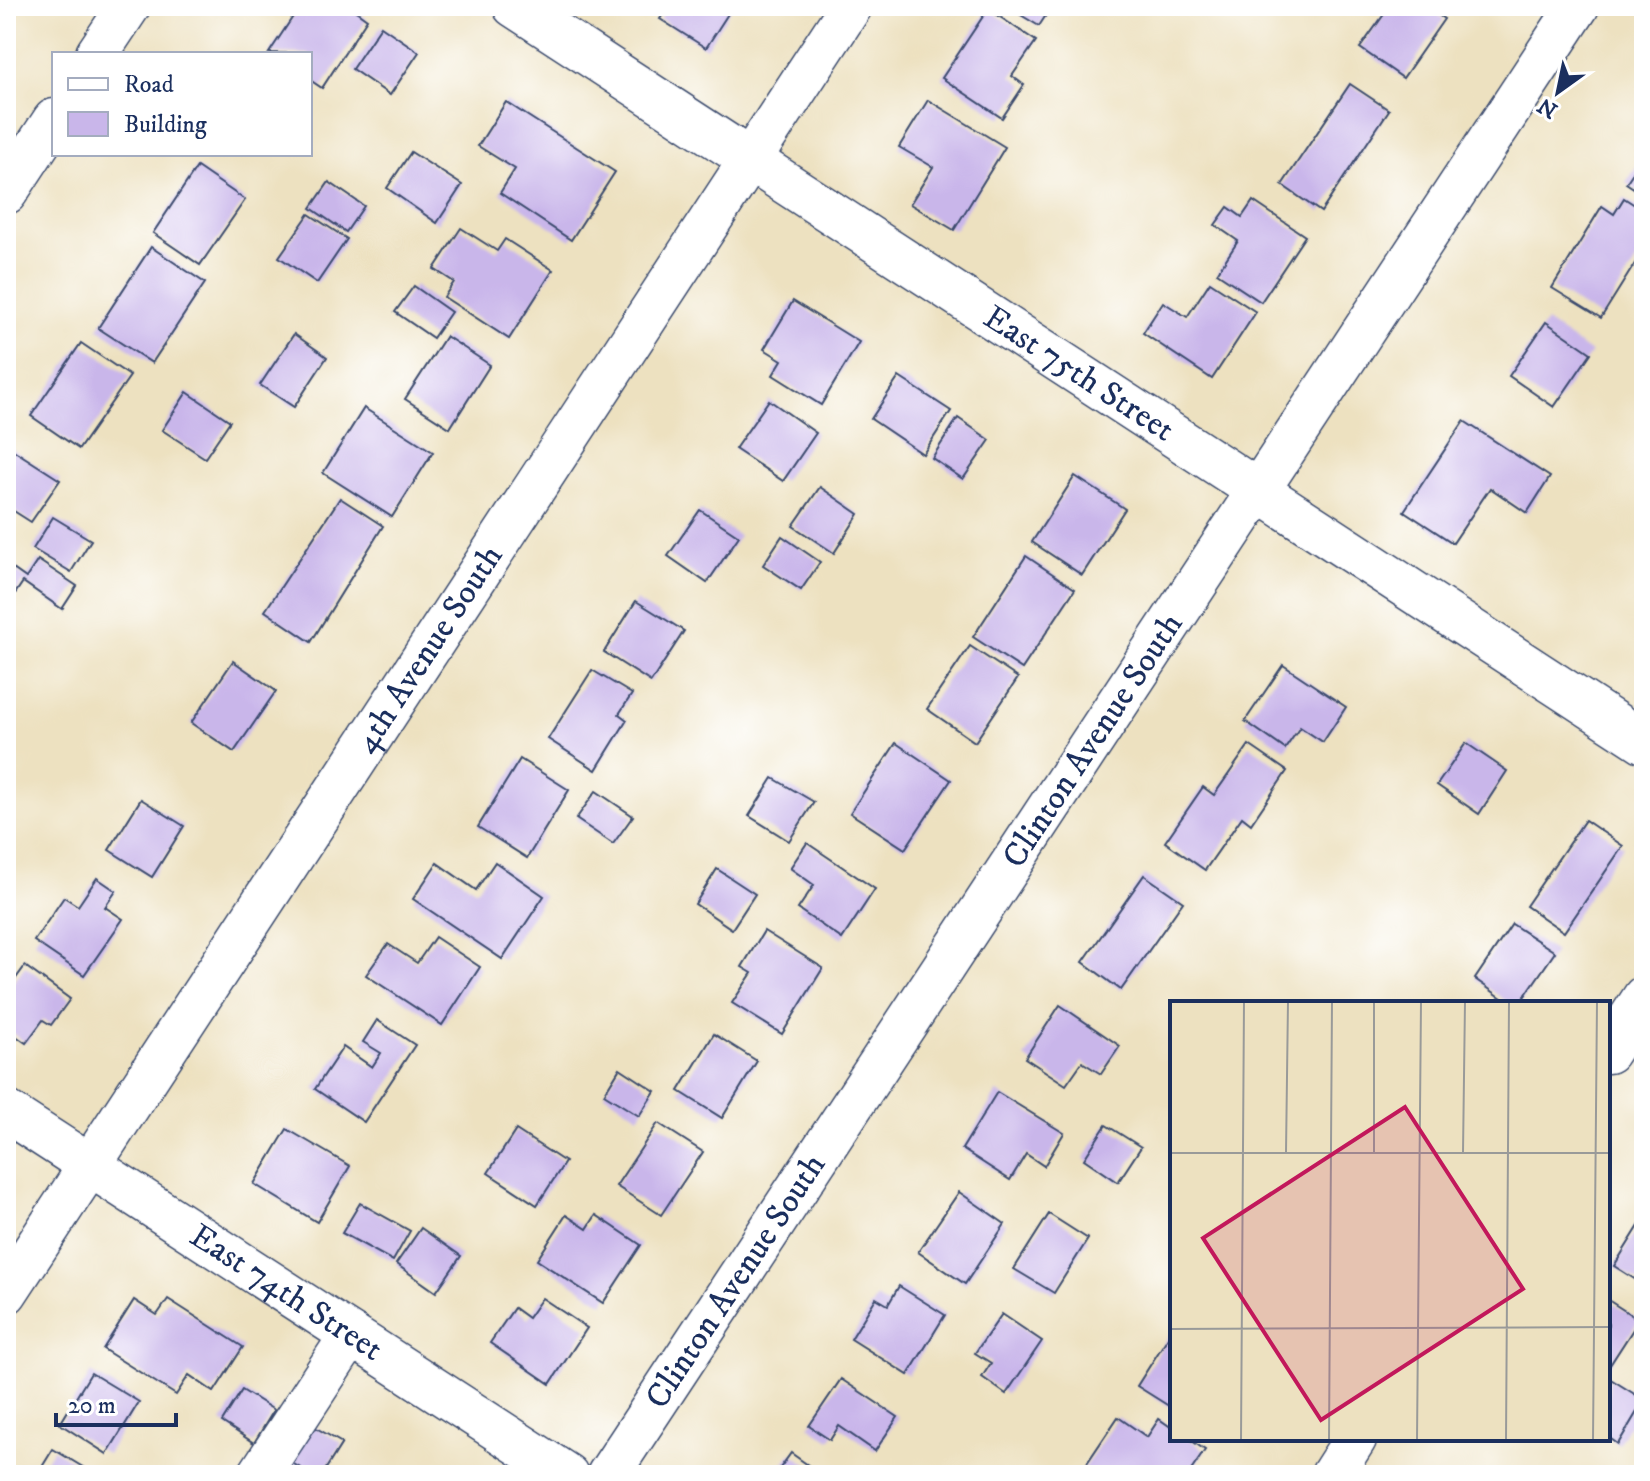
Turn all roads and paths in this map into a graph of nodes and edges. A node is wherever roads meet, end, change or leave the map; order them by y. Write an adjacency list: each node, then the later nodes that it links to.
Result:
1 (129, 6): 5 (street)
2 (514, 6): 7 (street, East 75th Street)
3 (851, 6): 7 (street, 4th Avenue South)
4 (1578, 6): 9 (street, Clinton Avenue South)
5 (98, 52)
6 (52, 123): 8 (street)
7 (749, 159): 9 (street, East 75th Street); 14 (street, 4th Avenue South)
8 (6, 193)
9 (1256, 490): 10 (street, East 75th Street); 20 (street, Clinton Avenue South)
10 (1644, 742)
11 (1644, 997): 12 (street)
12 (1610, 1049)
13 (6, 1111): 14 (street, East 74th Street)
14 (91, 1166): 15 (street, 4th Avenue South); 16 (street, East 74th Street)
15 (6, 1293)
16 (351, 1335): 18 (street); 19 (street, East 74th Street)
17 (1354, 1441): 21 (street)
18 (259, 1475)
19 (567, 1475)
20 (608, 1475)
21 (1332, 1475)

